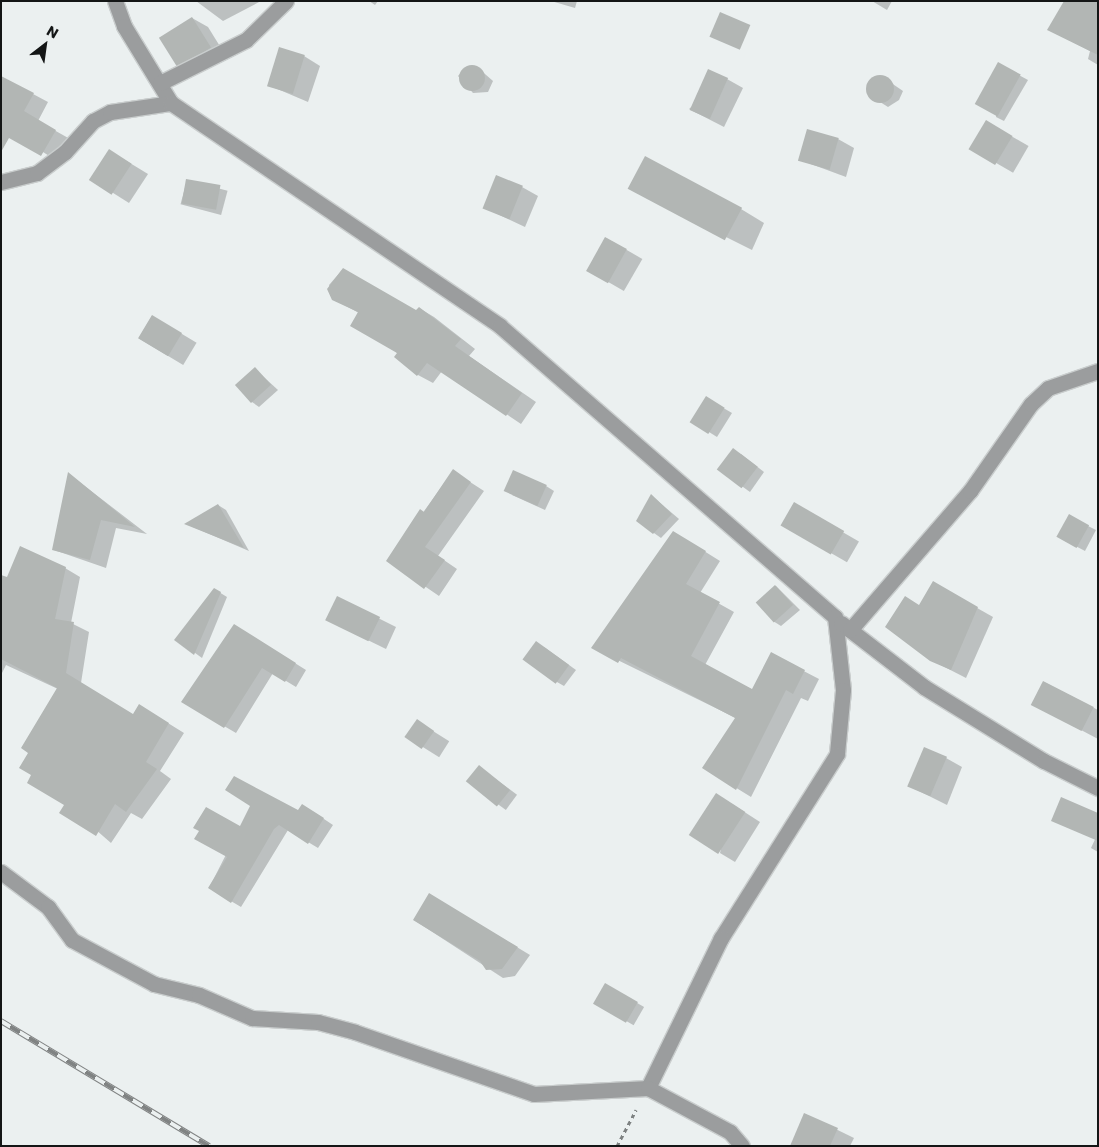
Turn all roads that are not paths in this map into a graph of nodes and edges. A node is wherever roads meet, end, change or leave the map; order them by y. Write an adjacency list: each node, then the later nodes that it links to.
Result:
1 (116, 1): 3 (street)
2 (286, 1): 3 (street)
3 (160, 83): 4 (street)
4 (172, 103): 5 (street); 7 (street)
5 (1, 182)
6 (1098, 371): 8 (street)
7 (834, 617): 8 (street); 11 (street)
8 (850, 630): 9 (street)
9 (1098, 788)
10 (1, 872): 11 (street)
11 (648, 1088): 12 (street)
12 (742, 1146)

